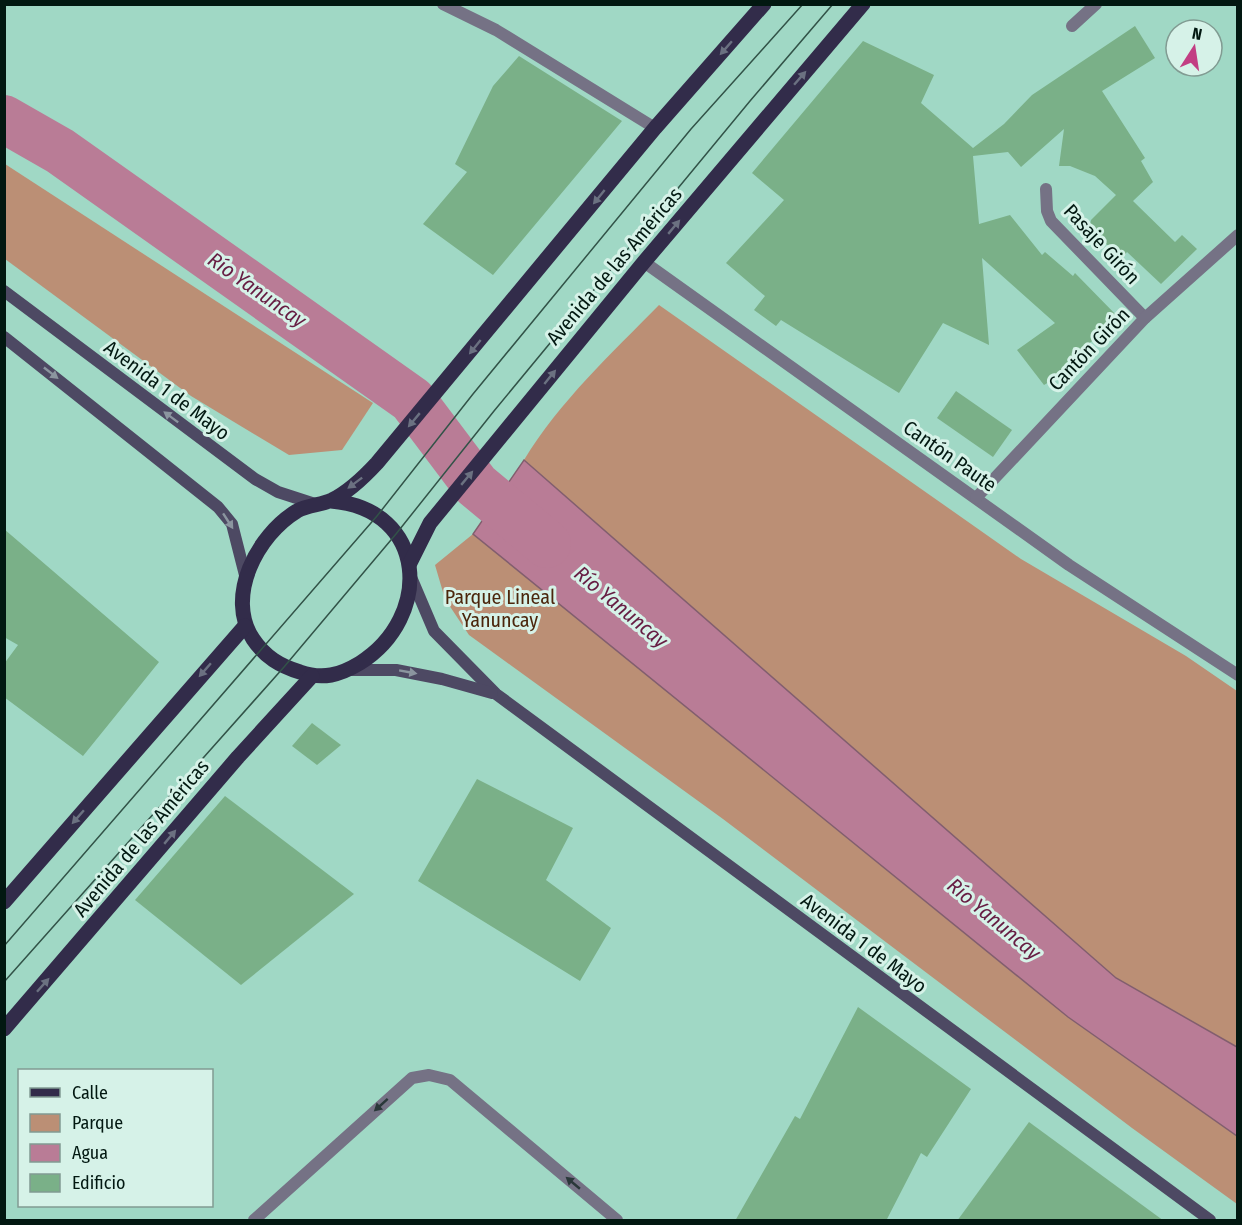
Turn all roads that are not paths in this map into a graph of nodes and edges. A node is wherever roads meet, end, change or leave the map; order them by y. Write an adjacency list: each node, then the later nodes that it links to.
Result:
1 (443, 4): 6 (street)
2 (764, 4): 6 (main road, one-way to 6)
3 (1096, 4): 5 (street)
4 (857, 8): 9 (main road, Avenida de las Américas, one-way to 4)
5 (1072, 26)
6 (655, 129): 14 (main road, one-way to 14)
7 (1046, 189): 11 (street, Pasaje Girón)
8 (1238, 235): 11 (street, Cantón Girón)
9 (644, 262): 13 (street, Cantón Paute); 16 (main road, Avenida de las Américas, one-way to 9)
10 (4, 291): 15 (main road, Avenida 1 de Mayo, one-way to 10)
11 (1145, 318): 13 (street, Cantón Girón)
12 (5, 338): 17 (main road, one-way to 17)
13 (976, 498): 20 (street, Cantón Paute)
14 (331, 501): 15 (main road); 16 (main road)
15 (315, 504): 17 (main road)
16 (411, 570): 19 (main road, Avenida de las Américas); 22 (main road, Avenida 1 de Mayo)
17 (246, 579): 18 (main road)
18 (245, 626): 21 (main road, Avenida de las Américas); 23 (main road, one-way to 23)
19 (349, 670): 21 (main road, Avenida de las Américas); 22 (main road, Avenida 1 de Mayo, one-way to 22)
20 (1238, 675)
21 (312, 676): 24 (main road, Avenida de las Américas, one-way to 21)
22 (496, 694): 27 (main road, Avenida 1 de Mayo)
23 (4, 902)
24 (4, 1029)
25 (254, 1221): 26 (street, one-way to 25)
26 (617, 1221)
27 (1210, 1221)

